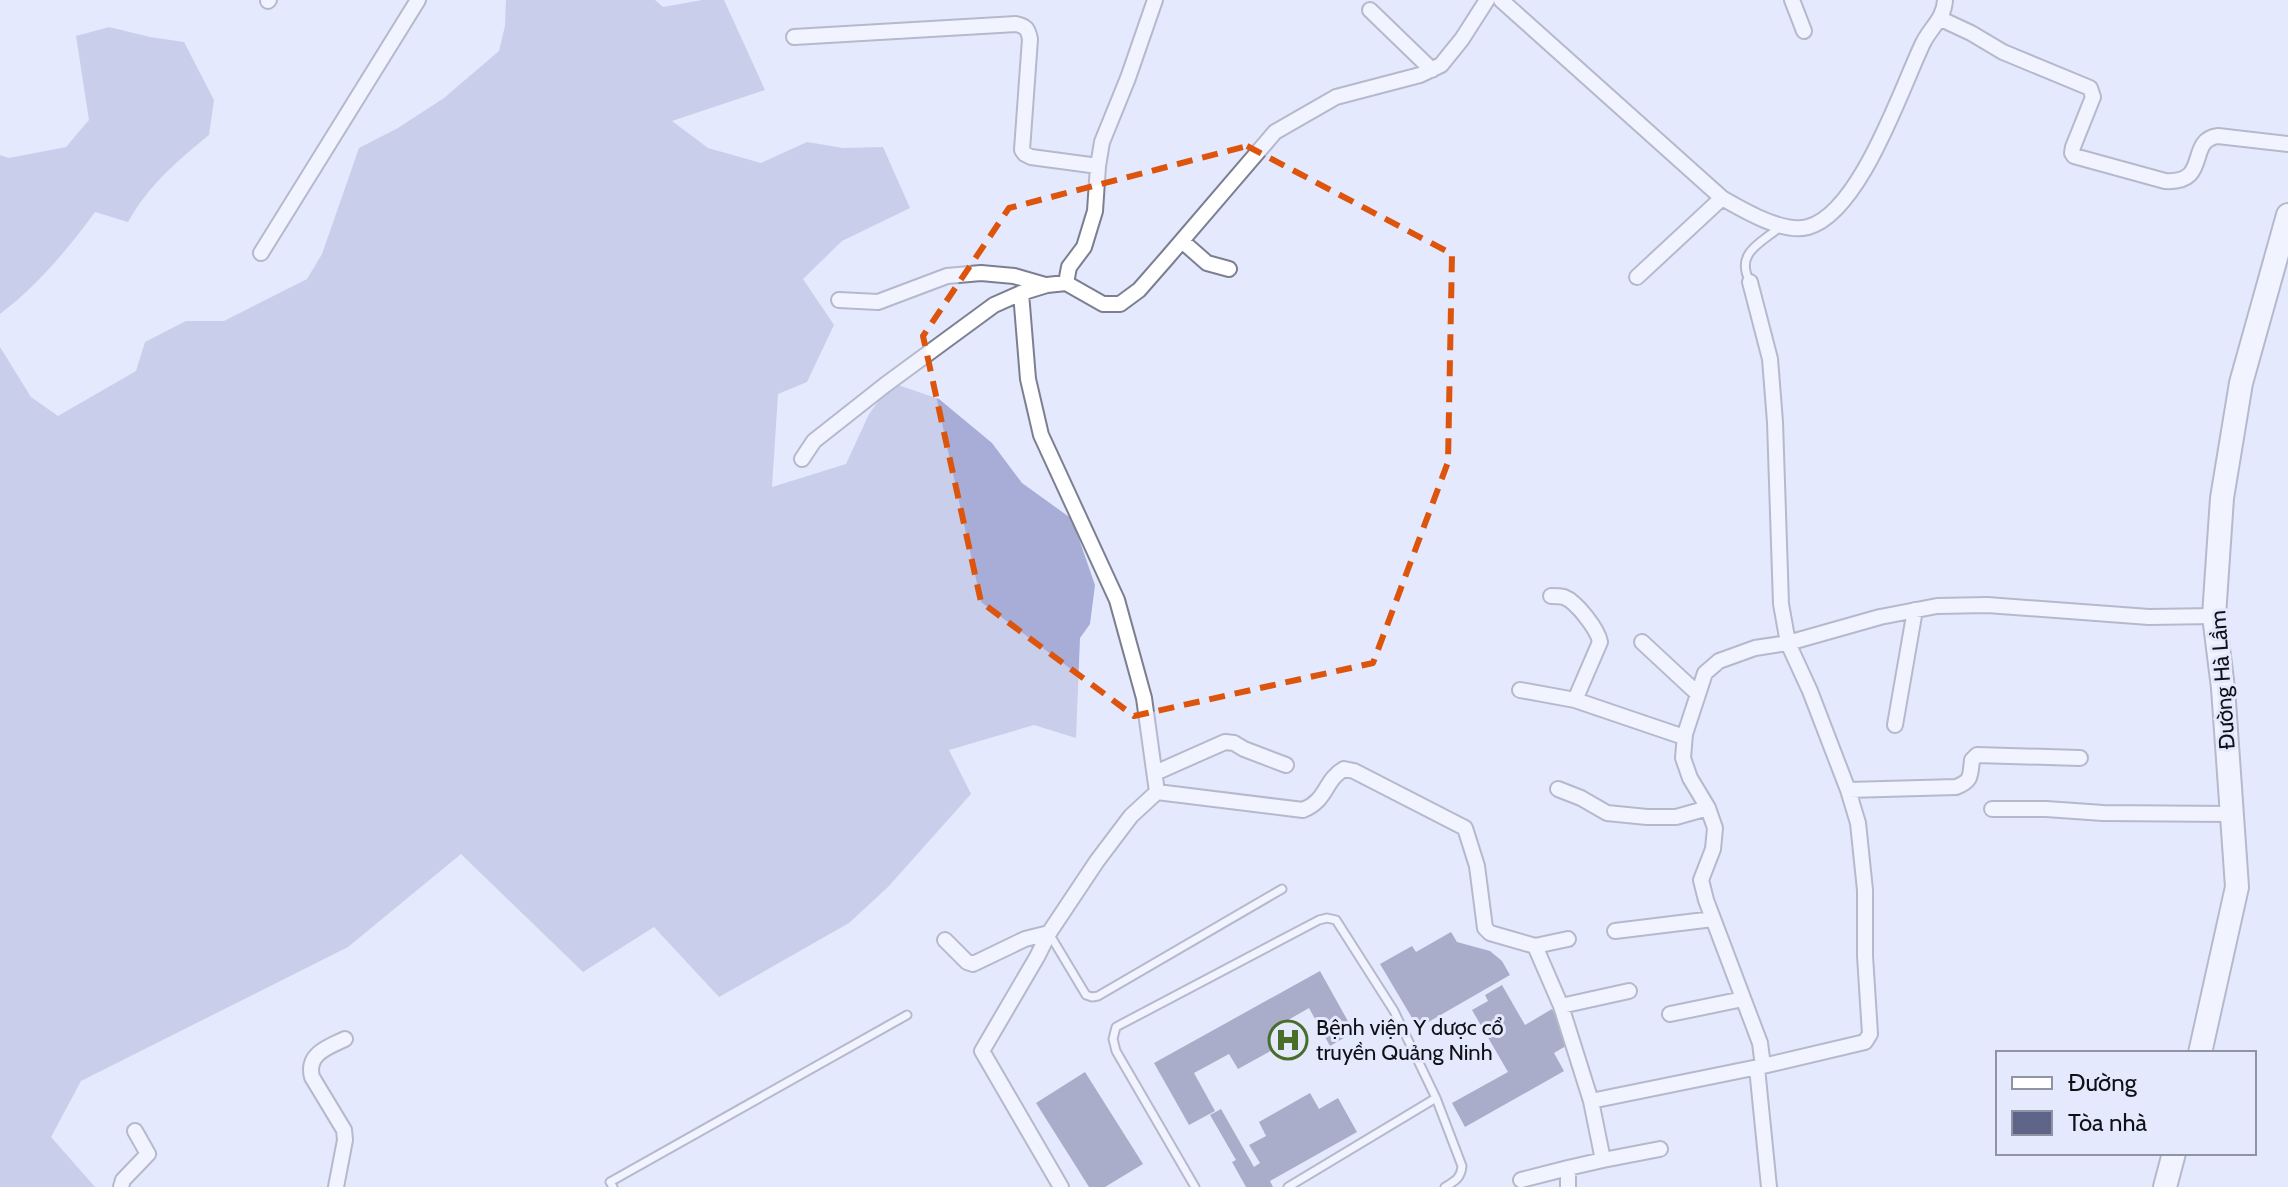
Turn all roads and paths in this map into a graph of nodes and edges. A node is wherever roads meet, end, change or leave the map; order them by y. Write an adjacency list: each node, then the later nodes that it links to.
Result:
1 (418, 0): 18 (street)
2 (1155, 0): 13 (street)
3 (1487, 0): 11 (street)
4 (1501, 0): 14 (street)
5 (1792, 0): 9 (street)
6 (1945, 0): 8 (street)
7 (1370, 10): 11 (street)
8 (1941, 19): 12 (street); 16 (street)
9 (1804, 31)
10 (794, 37): 13 (street)
11 (1432, 70): 17 (street)
12 (2288, 144)
13 (1098, 166): 22 (street)
14 (1722, 198): 16 (street); 20 (street)
15 (2288, 215): 29 (main road, Đường Hà Lầm)
16 (1782, 226): 21 (lane)
17 (1182, 241): 19 (street); 22 (street)
18 (261, 253)
19 (1229, 269)
20 (1637, 277)
21 (1750, 282): 31 (street)
22 (1066, 283): 23 (street)
23 (1047, 285): 24 (street); 25 (street)
24 (1021, 293): 26 (street); 39 (street)
25 (839, 300)
26 (802, 459)
27 (1551, 596): 34 (street)
28 (1915, 610): 29 (street); 31 (street); 35 (street)
29 (2214, 616): 45 (main road, Đường Hà Lầm)
30 (1642, 642): 33 (street)
31 (1788, 643): 33 (street); 41 (street)
32 (1520, 690): 34 (street)
33 (1698, 694): 36 (street)
34 (1575, 700): 36 (street)
35 (1895, 725)
36 (1685, 734): 43 (street)
37 (2080, 758): 41 (street)
38 (1286, 765): 39 (street)
39 (1155, 773): 42 (street)
40 (1558, 789): 43 (street)
41 (1848, 790): 60 (street)
42 (1157, 792): 49 (street); 52 (street)
43 (1708, 808): 47 (street)
44 (1992, 809): 45 (street)
45 (2231, 814): 59 (main road, Đường Hà Lầm)
46 (1282, 889): 49 (lane)
47 (1713, 919): 48 (street); 54 (street)
48 (1615, 931)
49 (1049, 933): 51 (street); 72 (street)
50 (1568, 939): 52 (street)
51 (945, 940)
52 (1535, 946): 55 (street)
53 (1629, 991): 55 (street)
54 (1743, 999): 56 (street); 60 (street)
55 (1561, 1006): 62 (street)
56 (1670, 1014)
57 (907, 1015): 71 (lane)
58 (345, 1039): 70 (street)
59 (2200, 1051)
60 (1760, 1067): 62 (street); 77 (street)
61 (1436, 1098): 73 (lane); 74 (lane); 75 (lane)
62 (1591, 1101): 66 (street)
63 (135, 1131): 69 (street)
64 (1660, 1149): 66 (street)
65 (2173, 1155): 78 (main road)
66 (1603, 1160): 67 (street)
67 (1568, 1168): 68 (street); 76 (street)
68 (1521, 1180)
69 (121, 1187)
70 (336, 1187)
71 (613, 1187)
72 (1061, 1187)
73 (1195, 1187)
74 (1288, 1187)
75 (1445, 1187)
76 (1568, 1187)
77 (1769, 1187)
78 (2165, 1187)

